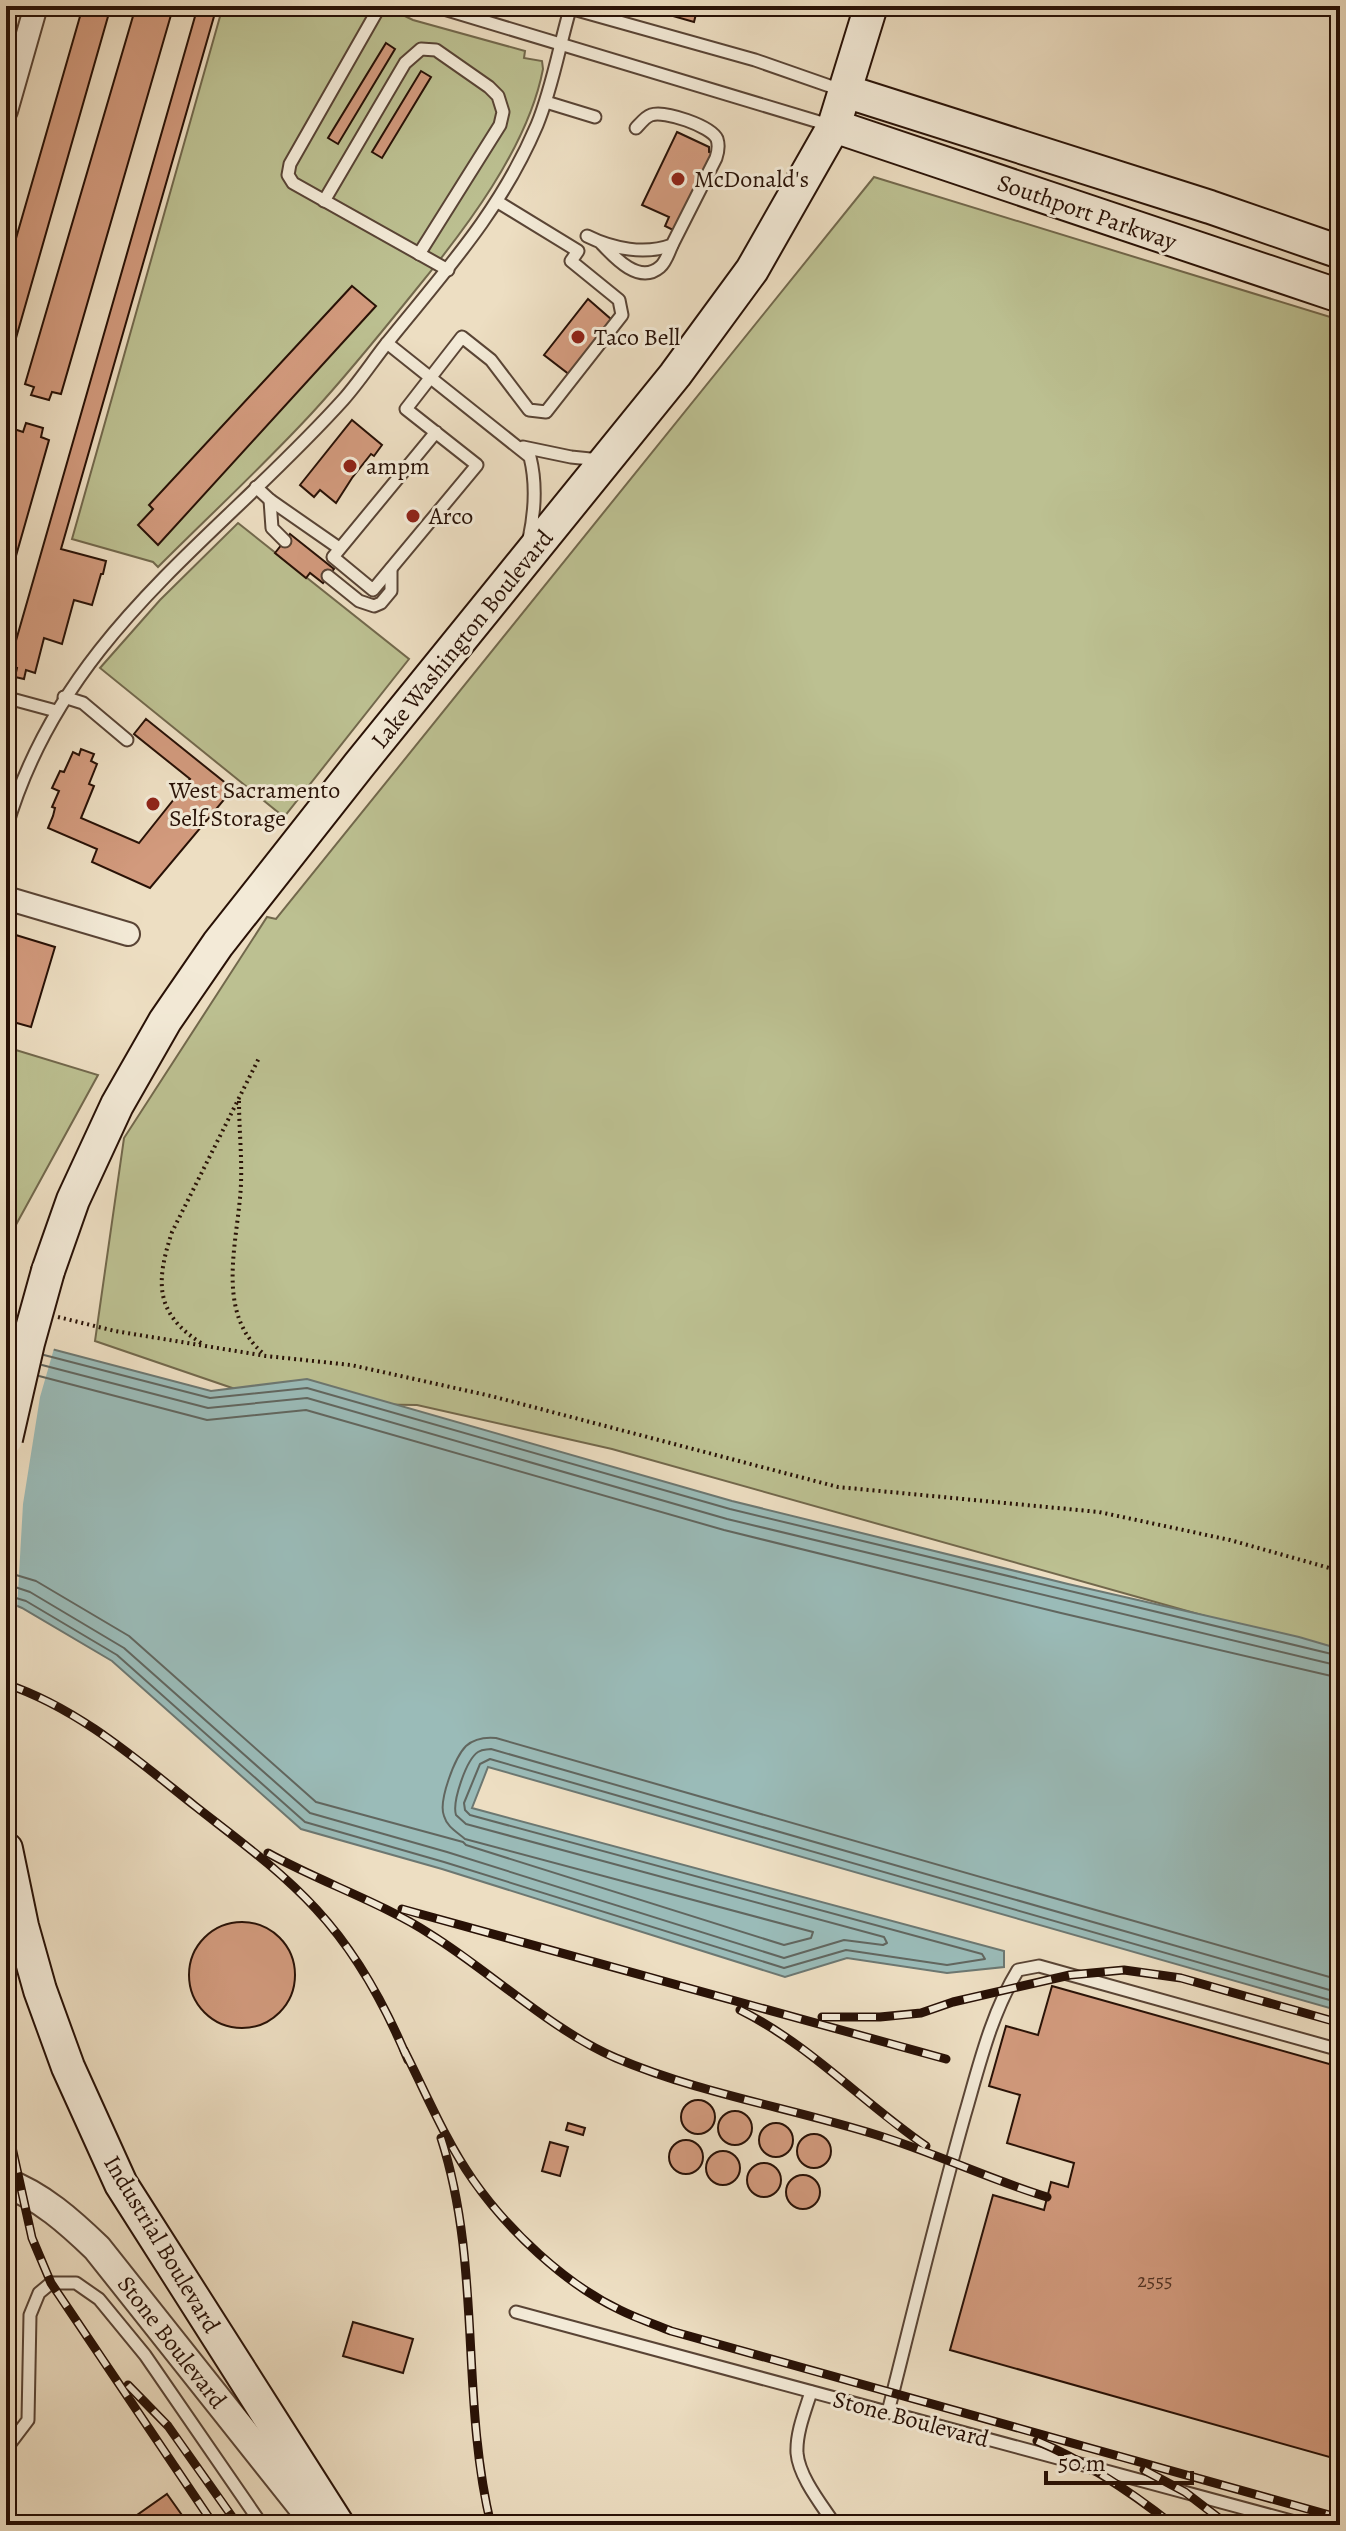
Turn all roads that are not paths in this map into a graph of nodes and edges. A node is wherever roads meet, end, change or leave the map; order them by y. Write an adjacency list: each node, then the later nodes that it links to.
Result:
1 (36, 6): 9 (street)
2 (380, 6): 13 (lane)
3 (871, 6): 7 (main road, Lake Washington Boulevard)
4 (436, 7): 6 (lane)
5 (568, 7): 6 (lane); 7 (lane)
6 (560, 44): 8 (lane); 11 (lane)
7 (845, 91): 11 (main road, Lake Washington Boulevard); 18 (main road, Southport Parkway)
8 (546, 102): 10 (lane); 14 (lane)
9 (6, 111)
10 (595, 117)
11 (834, 126): 21 (main road, Southport Parkway); 26 (main road, Lake Washington Boulevard)
12 (636, 128): 17 (lane)
13 (324, 201): 19 (lane); 19 (lane)
14 (498, 202): 20 (lane); 23 (lane)
15 (587, 236): 16 (lane)
16 (601, 243): 17 (lane); 17 (lane)
17 (672, 245)
18 (1340, 252)
19 (419, 254): 20 (lane)
20 (448, 270): 22 (lane)
21 (1340, 296)
22 (387, 343): 23 (lane); 27 (lane)
23 (432, 377): 24 (lane); 25 (lane)
24 (436, 432): 30 (lane); 32 (lane)
25 (519, 446): 26 (lane); 31 (lane)
26 (609, 459): 31 (main road, Lake Washington Boulevard)
27 (256, 487): 28 (lane); 34 (lane)
28 (270, 500): 29 (lane); 30 (lane)
29 (285, 541)
30 (339, 548): 32 (lane)
31 (525, 563): 41 (main road, Lake Washington Boulevard, bridge)
32 (391, 569): 33 (lane)
33 (328, 576)
34 (64, 697): 36 (lane); 37 (lane)
35 (8, 698): 36 (lane)
36 (56, 711): 38 (lane)
37 (127, 740)
38 (6, 829)
39 (6, 898): 40 (street)
40 (128, 934)
41 (6, 1439)
42 (6, 1849): 51 (main road, Industrial Boulevard)
43 (1340, 2050): 47 (lane)
44 (6, 2183): 50 (street, Stone Boulevard)
45 (516, 2312): 46 (lane, Stone Boulevard)
46 (811, 2392): 47 (lane, Stone Boulevard); 52 (lane)
47 (888, 2412): 53 (lane, Stone Boulevard)
48 (6, 2449): 49 (lane)
49 (262, 2525)
50 (317, 2525)
51 (338, 2525)
52 (835, 2525)
53 (1306, 2525)

